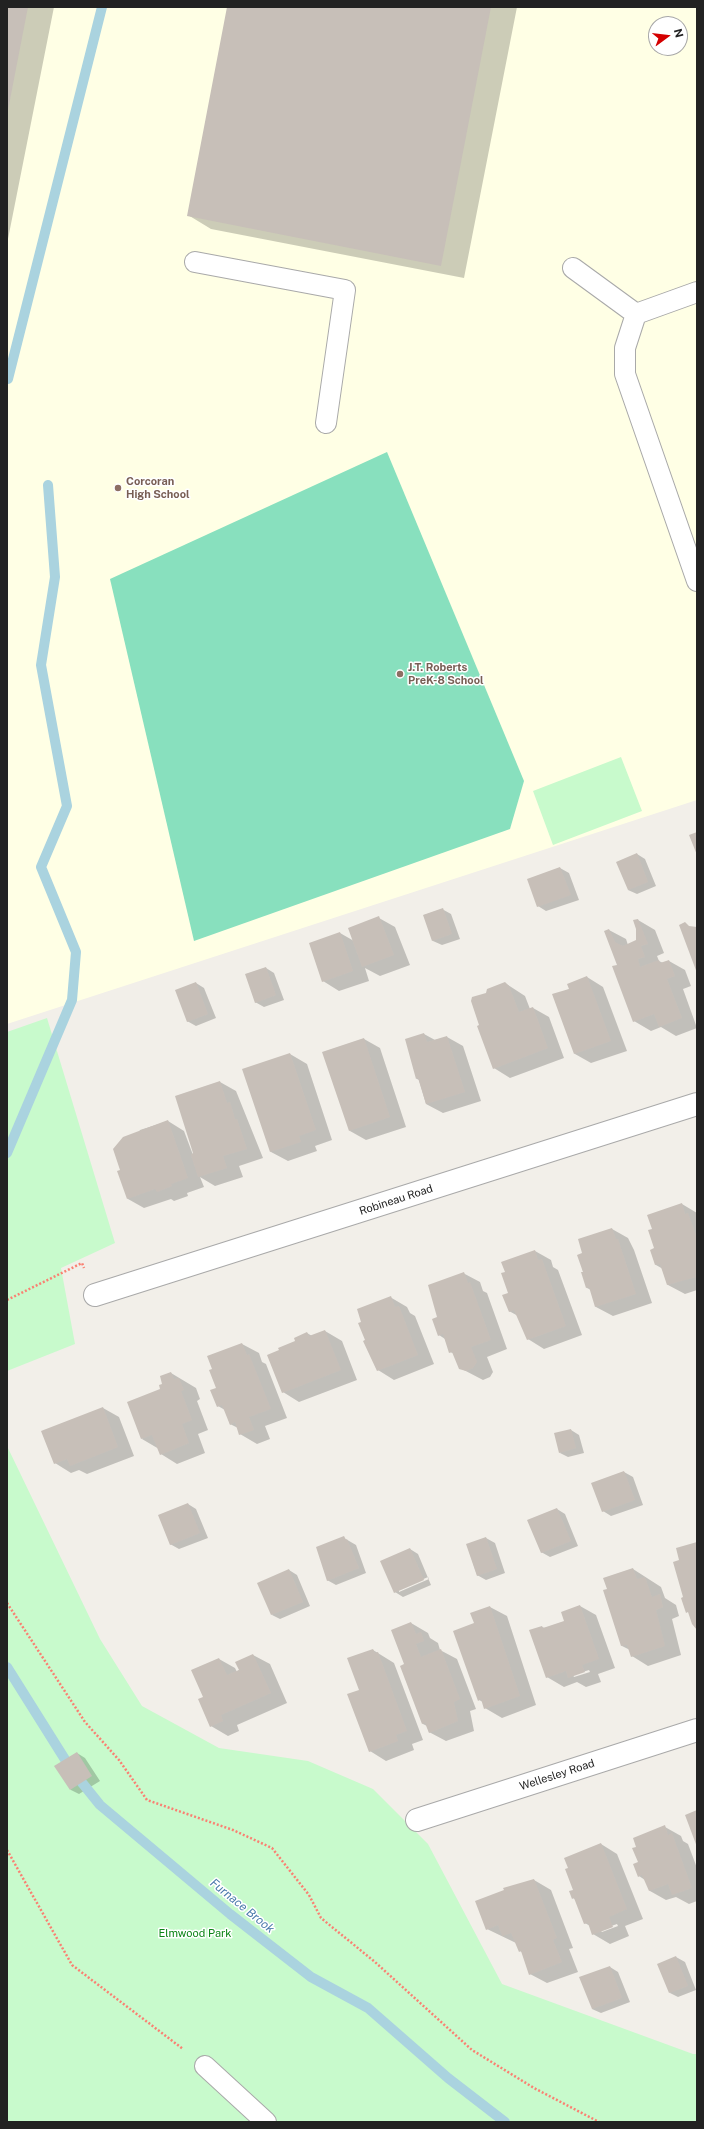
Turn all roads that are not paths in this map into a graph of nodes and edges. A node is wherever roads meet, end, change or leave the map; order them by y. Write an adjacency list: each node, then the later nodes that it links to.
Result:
1 (195, 262): 5 (lane)
2 (573, 268): 4 (lane)
3 (697, 292): 4 (lane)
4 (636, 314): 6 (lane)
5 (326, 423)
6 (697, 580)
7 (697, 1104): 8 (street, Robineau Road)
8 (95, 1295)
9 (697, 1730): 10 (street, Wellesley Road)
10 (417, 1820)
11 (205, 2066): 12 (lane)
12 (266, 2122)

